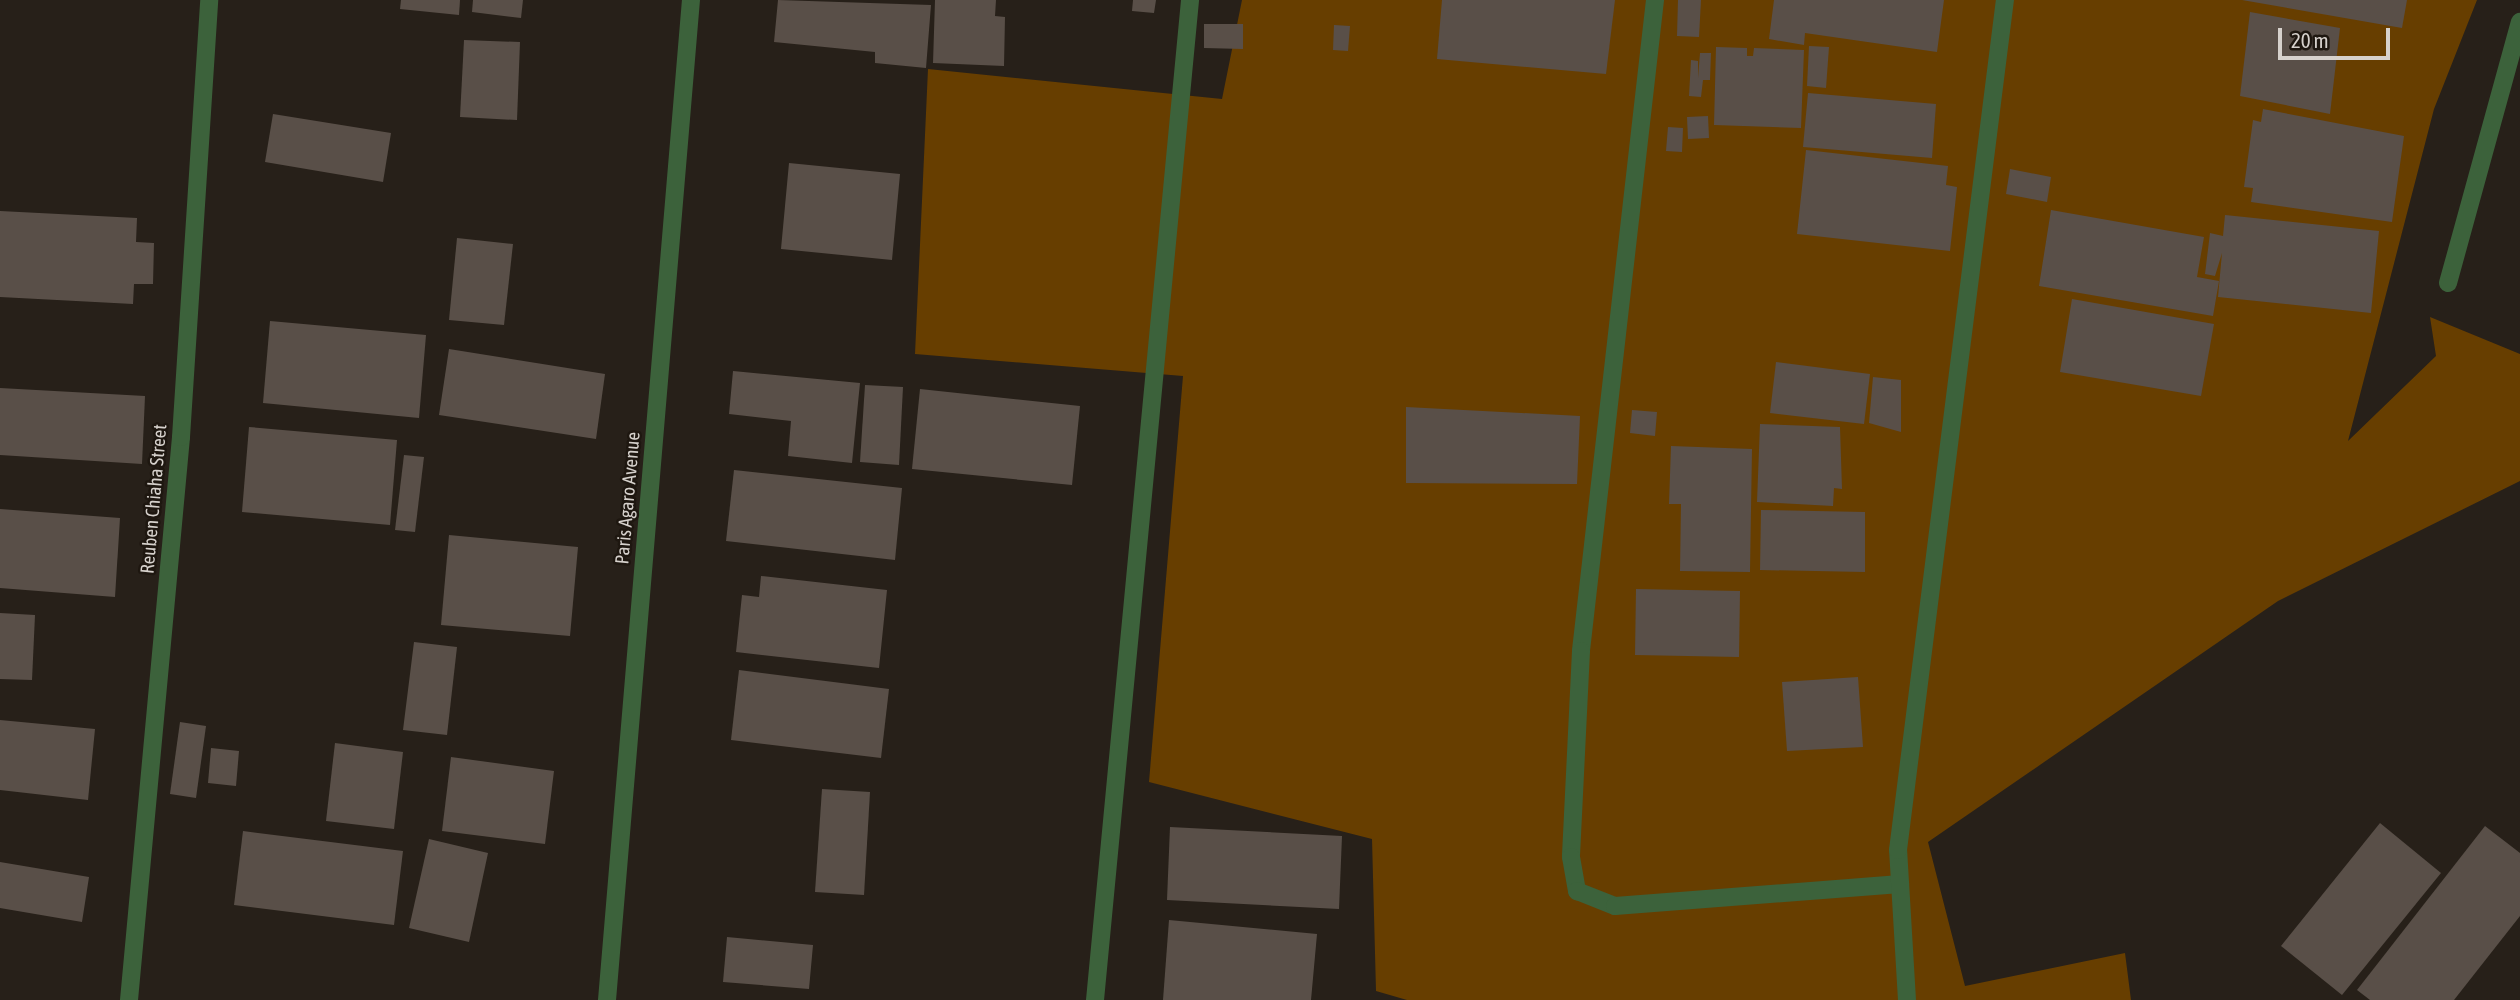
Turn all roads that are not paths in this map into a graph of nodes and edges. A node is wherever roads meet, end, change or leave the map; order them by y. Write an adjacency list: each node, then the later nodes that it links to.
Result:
1 (209, 0): 9 (street, Reuben Chiaha Street)
2 (691, 0): 10 (street, Paris Agaro Avenue)
3 (1190, 0): 11 (street)
4 (1655, 0): 8 (street)
5 (2004, 0): 8 (street)
6 (2520, 22): 7 (street)
7 (2448, 283)
8 (1900, 884): 12 (street)
9 (129, 1000)
10 (607, 1000)
11 (1095, 1000)
12 (1907, 1000)

